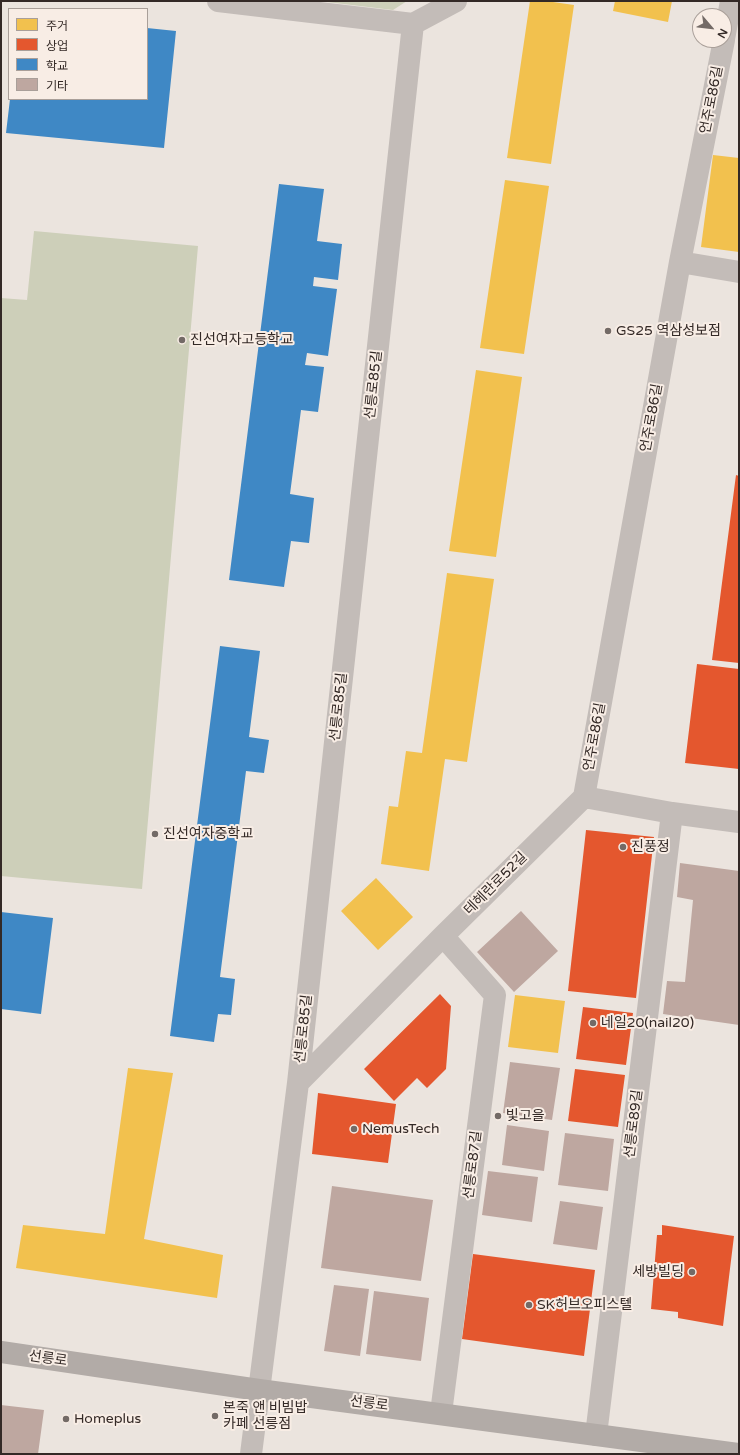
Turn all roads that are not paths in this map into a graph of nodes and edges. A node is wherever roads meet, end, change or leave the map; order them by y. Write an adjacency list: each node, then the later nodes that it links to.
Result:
1 (218, 1): 3 (street)
2 (456, 1): 3 (street)
3 (413, 24): 11 (street, 선릉로85길)
4 (722, 48): 5 (street, 언주로86길)
5 (680, 262): 6 (street); 7 (street, 언주로86길)
6 (739, 272)
7 (584, 797): 8 (street); 10 (street, 테헤란로52길)
8 (672, 813): 9 (street); 15 (street, 선릉로89길)
9 (739, 822)
10 (443, 936): 11 (street, 테헤란로52길); 14 (street, 선릉로87길)
11 (298, 1082): 13 (street, 선릉로85길)
12 (1, 1352): 13 (main road, 선릉로)
13 (259, 1390): 14 (main road, 선릉로); 17 (street, 선릉로85길)
14 (441, 1413): 15 (main road, 선릉로)
15 (596, 1435): 16 (main road, 선릉로)
16 (654, 1449): 18 (main road, 선릉로)
17 (251, 1454)
18 (738, 1454)

